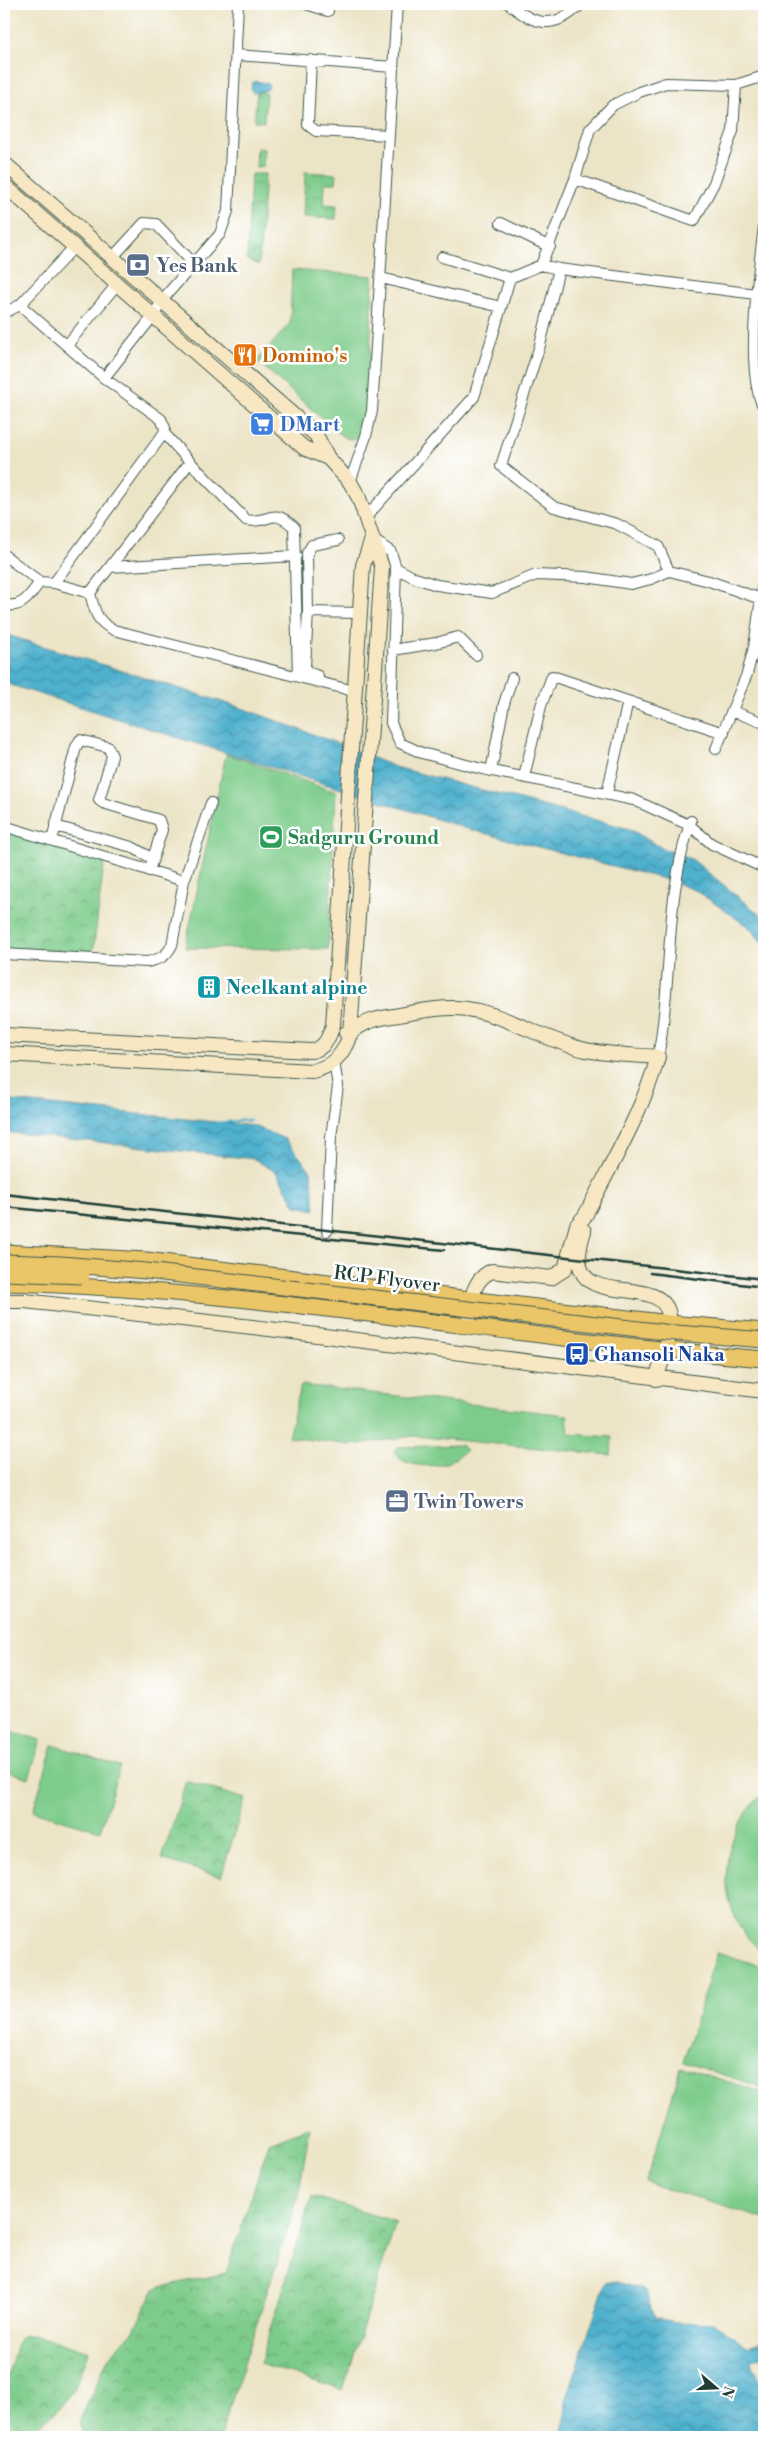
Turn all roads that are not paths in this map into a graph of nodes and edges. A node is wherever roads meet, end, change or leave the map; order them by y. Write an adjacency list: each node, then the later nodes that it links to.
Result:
1 (238, 4): 7 (street)
2 (306, 4): 6 (street)
3 (397, 4): 9 (street)
4 (510, 4): 5 (street)
5 (581, 4)
6 (328, 11)
7 (237, 55): 8 (street); 22 (street)
8 (311, 60): 9 (street); 12 (street)
9 (393, 67): 12 (street)
10 (764, 76): 11 (street)
11 (736, 85): 14 (street); 14 (street)
12 (389, 135): 25 (street)
13 (4, 163): 20 (street)
14 (575, 179): 19 (street)
15 (4, 185): 18 (street)
16 (500, 223): 19 (street)
17 (764, 226): 28 (street)
18 (74, 246): 27 (street); 30 (street)
19 (550, 247): 23 (street)
20 (113, 256): 22 (street); 29 (street)
21 (442, 257): 26 (street)
22 (194, 264): 29 (street)
23 (541, 264): 24 (street); 26 (street)
24 (558, 269): 28 (street); 49 (street)
25 (381, 278): 31 (street); 41 (street)
26 (510, 278): 31 (street)
27 (118, 283): 33 (street); 35 (street)
28 (756, 294): 34 (street)
29 (162, 300): 33 (street); 39 (street)
30 (20, 305): 32 (street); 35 (street)
31 (502, 307): 42 (street)
32 (4, 313)
33 (154, 315): 36 (street); 39 (street)
34 (760, 321): 37 (street)
35 (67, 345): 36 (street)
36 (104, 378): 38 (street)
37 (764, 408)
38 (164, 433): 40 (street); 52 (street)
39 (328, 458): 41 (street)
40 (190, 462): 46 (street); 47 (street)
41 (350, 482): 42 (street)
42 (367, 516): 43 (street)
43 (372, 539): 48 (street); 57 (street); 67 (street)
44 (338, 540): 56 (street)
45 (4, 555): 51 (street)
46 (296, 556): 47 (street); 60 (street)
47 (110, 567): 53 (street)
48 (396, 568): 49 (street); 58 (street)
49 (669, 571): 54 (street)
50 (764, 577): 54 (street)
51 (40, 582): 52 (street); 55 (street)
52 (54, 583): 53 (street)
53 (90, 593): 60 (street)
54 (761, 599): 65 (street)
55 (4, 604)
56 (308, 612): 57 (street); 62 (street)
57 (360, 613): 63 (street)
58 (393, 650): 59 (street); 71 (street)
59 (476, 654)
60 (298, 676): 63 (street)
61 (512, 678): 71 (street)
62 (328, 679)
63 (354, 690): 66 (street)
64 (628, 702): 69 (street); 72 (street); 73 (street)
65 (732, 711): 68 (street); 69 (street)
66 (353, 712): 67 (street); 84 (street)
67 (372, 714): 85 (street)
68 (764, 723)
69 (724, 733): 70 (street)
70 (716, 749)
71 (490, 771): 72 (street)
72 (524, 777): 73 (street)
73 (607, 793): 75 (street)
74 (211, 803): 82 (street)
75 (690, 823): 80 (street); 88 (street)
76 (4, 826): 78 (street)
77 (55, 826): 78 (street); 79 (street); 79 (street)
78 (52, 840): 81 (street)
79 (153, 859): 81 (street)
80 (764, 868)
81 (149, 871): 82 (street)
82 (184, 881): 83 (street)
83 (4, 954)
84 (331, 1031): 85 (street); 86 (street)
85 (350, 1034): 88 (street); 89 (street)
86 (4, 1035)
87 (4, 1054): 89 (street)
88 (658, 1057): 90 (street)
89 (334, 1062): 91 (street)
90 (585, 1216): 97 (street); 98 (street)
91 (328, 1231)
92 (4, 1252): 97 (main road)
93 (4, 1262): 101 (main road, RCP Flyover, bridge)
94 (4, 1273): 102 (main road, RCP Flyover, bridge)
95 (4, 1283): 99 (main road)
96 (4, 1300): 105 (street)
97 (472, 1300): 98 (main road); 99 (street)
98 (670, 1323): 100 (main road); 103 (street)
99 (468, 1326): 103 (main road)
100 (764, 1331)
101 (764, 1340)
102 (764, 1350)
103 (665, 1351): 104 (main road); 105 (street)
104 (764, 1359)
105 (656, 1379): 106 (street)
106 (764, 1391)

